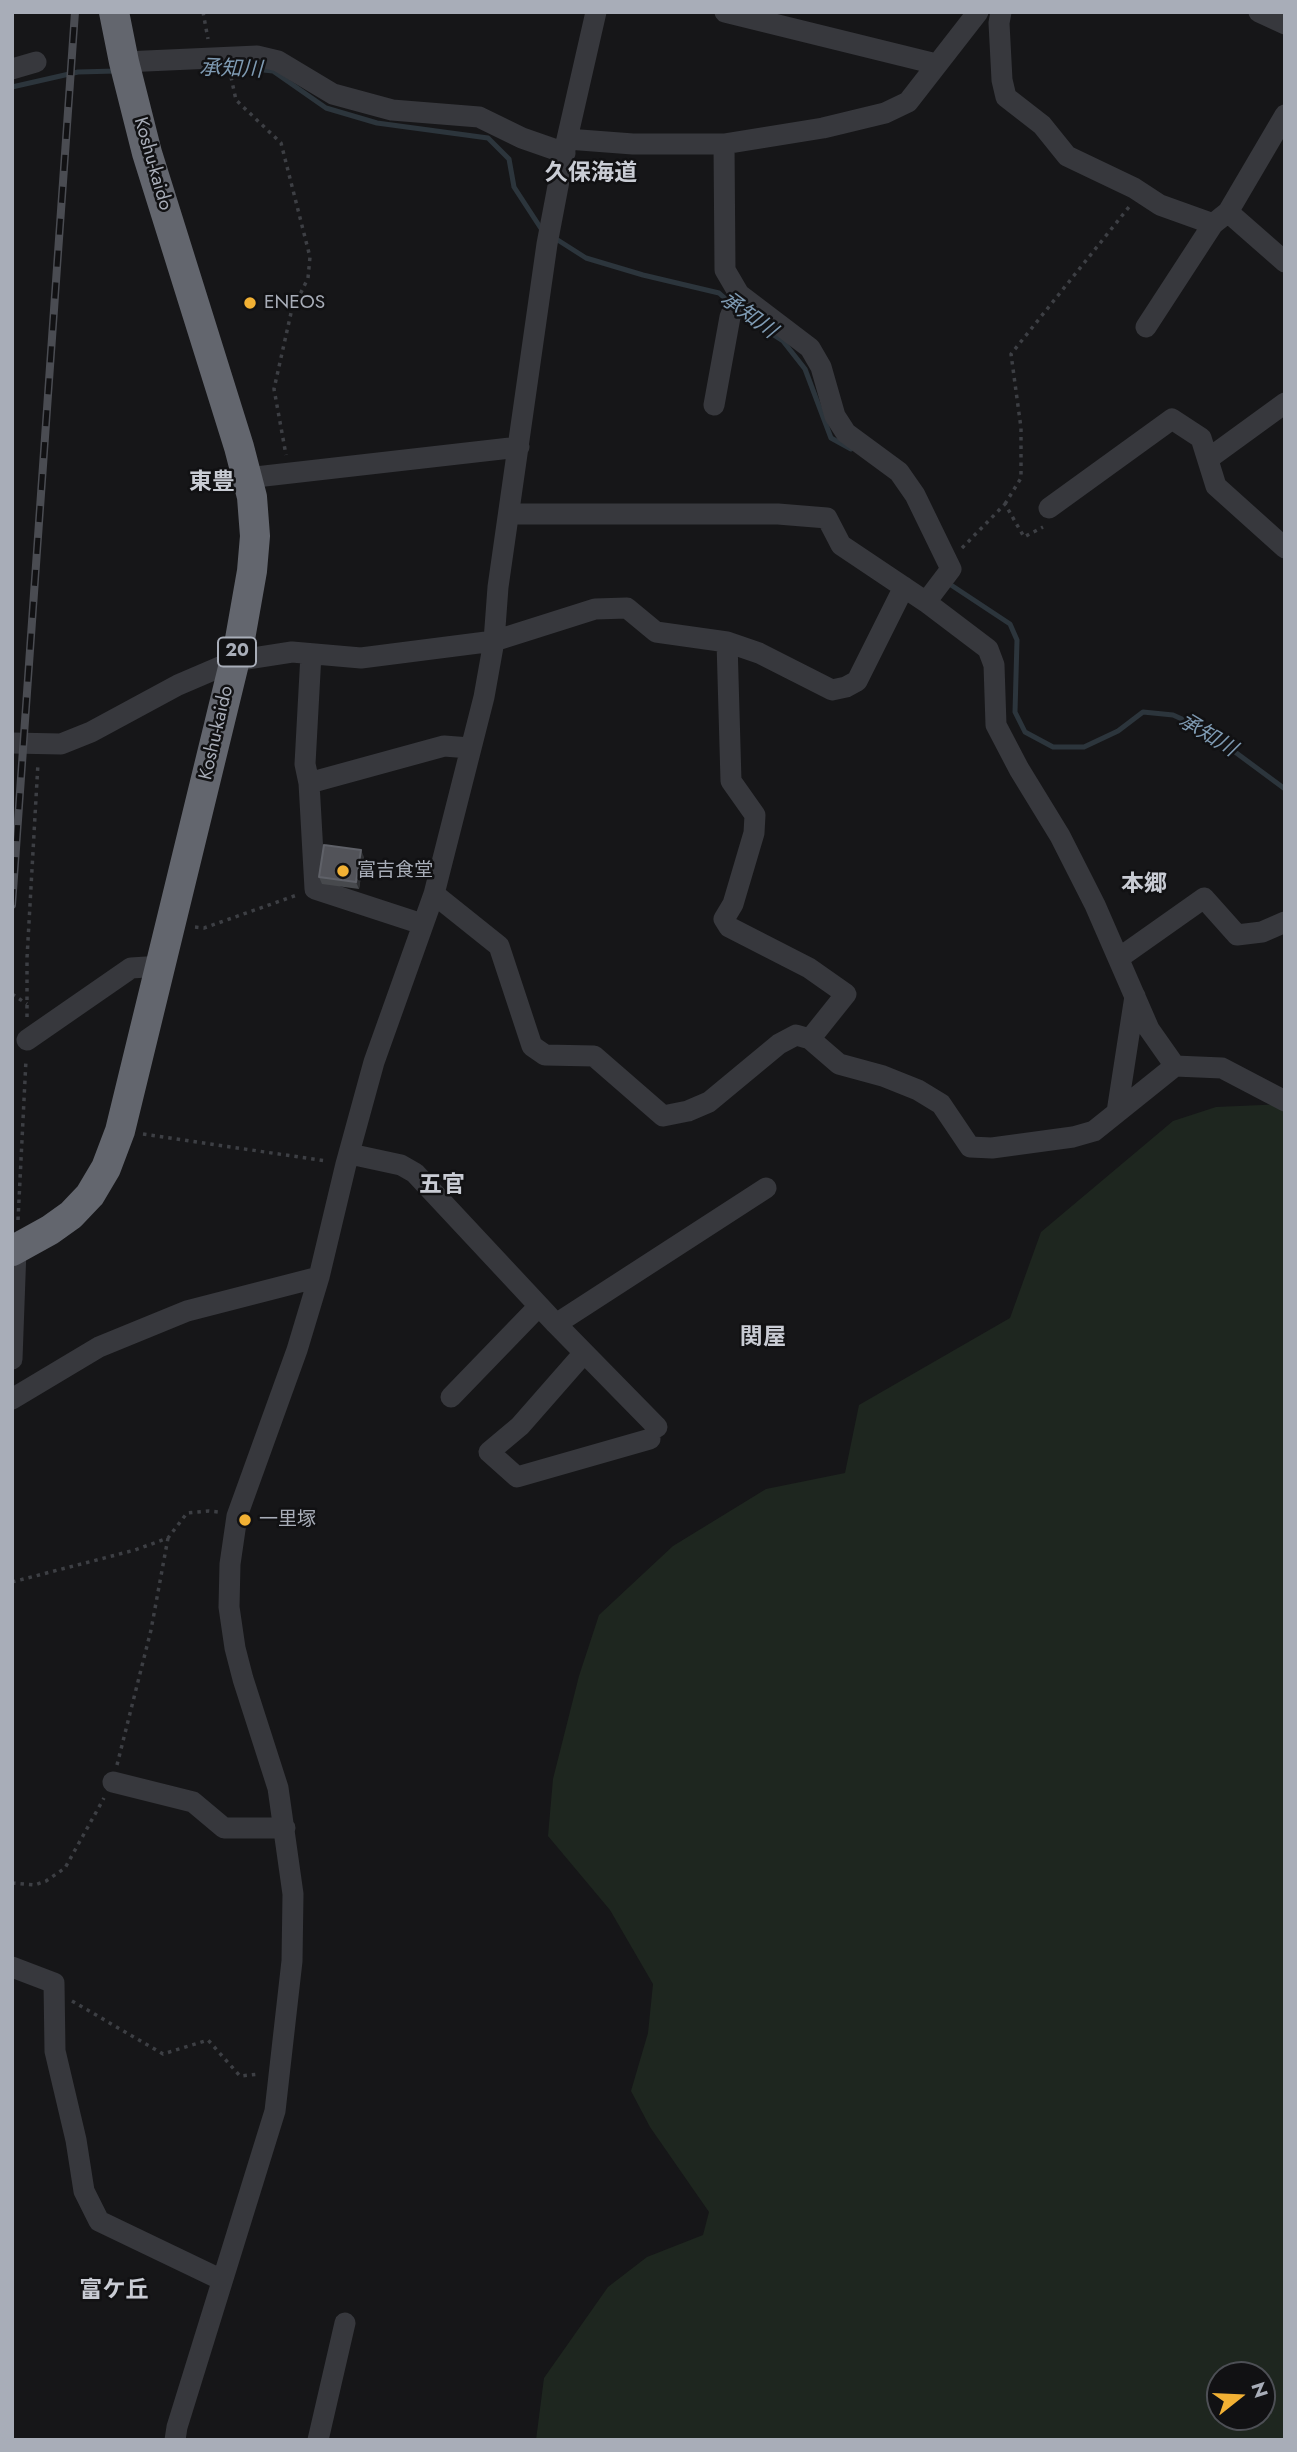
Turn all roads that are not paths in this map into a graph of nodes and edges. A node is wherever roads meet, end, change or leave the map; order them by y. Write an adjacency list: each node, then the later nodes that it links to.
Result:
1 (114, 12): 7 (highway, Koshu-kaido / 20)
2 (596, 12): 12 (street)
3 (725, 12): 8 (street)
4 (978, 12): 8 (street)
5 (1002, 12): 13 (street)
6 (36, 62): 9 (street)
7 (124, 62): 12 (street); 21 (highway, Koshu-kaido / 20)
8 (936, 64): 11 (street)
9 (12, 69)
10 (1285, 115): 13 (street)
11 (723, 144): 12 (street); 15 (street)
12 (566, 146): 19 (street)
13 (1221, 218): 14 (street); 16 (street)
14 (1285, 262)
15 (735, 305): 18 (street); 26 (street)
16 (1146, 327)
17 (1285, 403): 20 (street)
18 (714, 405)
19 (519, 447): 21 (street); 23 (street)
20 (1209, 458): 22 (street); 24 (street)
21 (247, 478): 30 (highway, Koshu-kaido / 20)
22 (1049, 508)
23 (509, 514): 25 (street); 27 (street)
24 (1285, 548)
25 (904, 587): 26 (street); 28 (street)
26 (926, 602): 37 (street)
27 (494, 641): 28 (street); 29 (street); 32 (street)
28 (727, 642): 40 (street)
29 (311, 654): 30 (street); 33 (street)
30 (234, 662): 31 (street); 38 (highway, Koshu-kaido / 20)
31 (12, 743)
32 (470, 748): 33 (street); 34 (street)
33 (309, 783): 36 (street)
34 (434, 894): 36 (street); 40 (street)
35 (1285, 922): 37 (street)
36 (422, 923): 45 (street)
37 (1119, 958): 39 (street)
38 (162, 966): 41 (street); 47 (highway, Koshu-kaido / 20)
39 (1135, 996): 42 (street); 44 (street)
40 (810, 1039): 44 (street)
41 (27, 1040)
42 (1175, 1066): 43 (street); 44 (street)
43 (1285, 1101)
44 (1117, 1112)
45 (348, 1159): 48 (street); 49 (street)
46 (766, 1188): 50 (street)
47 (14, 1250): 52 (street)
48 (319, 1277): 54 (street); 56 (street)
49 (539, 1306): 50 (street); 53 (street)
50 (556, 1324): 51 (street)
51 (584, 1353): 51 (street)
52 (12, 1359)
53 (452, 1397)
54 (12, 1399)
55 (113, 1782): 56 (street)
56 (285, 1828): 58 (street)
57 (12, 1967): 58 (street)
58 (222, 2280): 60 (street)
59 (345, 2323): 61 (street)
60 (175, 2440)
61 (318, 2440)

